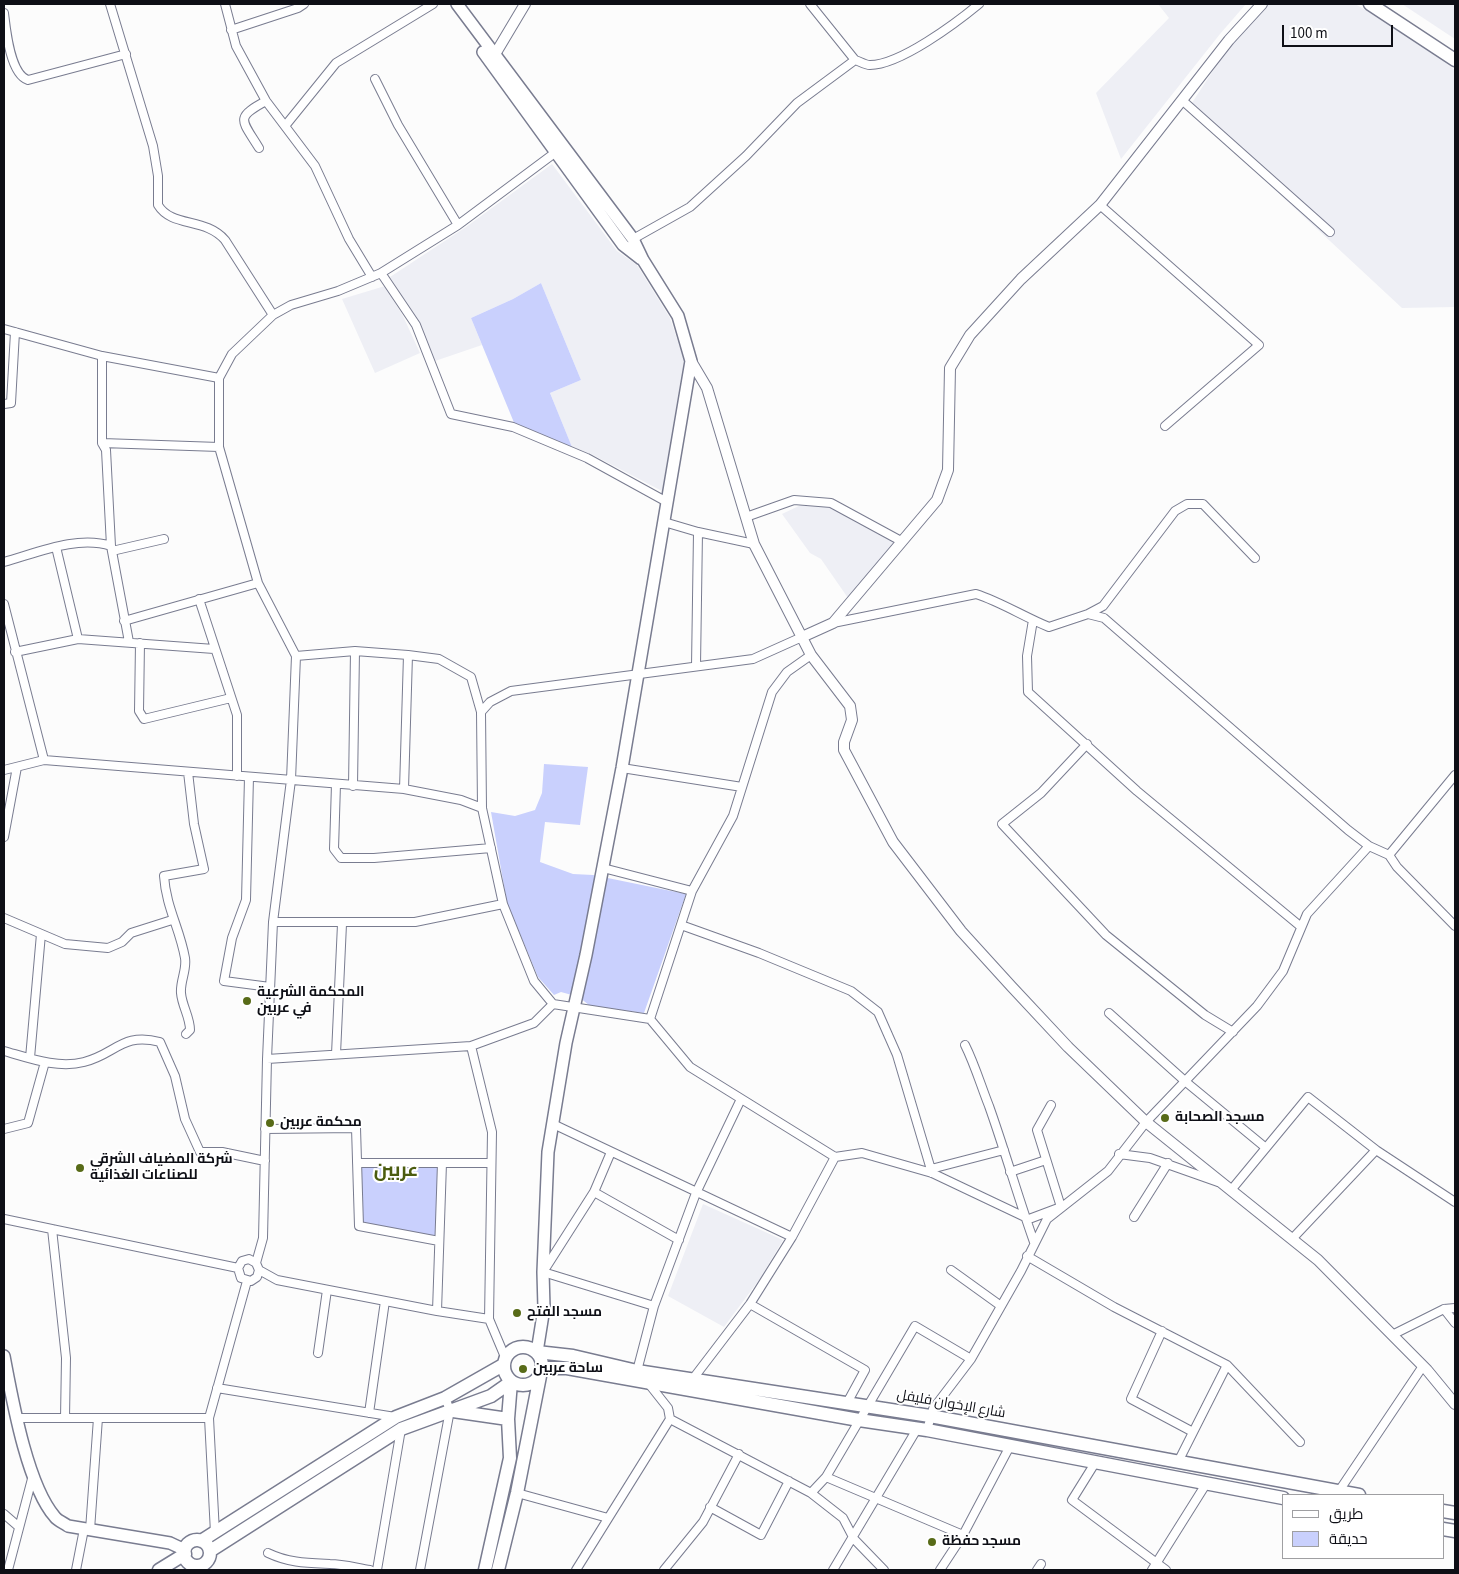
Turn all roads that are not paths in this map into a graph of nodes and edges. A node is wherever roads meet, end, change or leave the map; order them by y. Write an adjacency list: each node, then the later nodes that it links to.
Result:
1 (110, 4): 16 (street)
2 (225, 4): 14 (street)
3 (304, 4): 14 (street)
4 (433, 4): 23 (street)
5 (448, 4): 17 (main road)
6 (457, 4): 17 (main road)
7 (525, 4): 17 (street)
8 (810, 4): 18 (street)
9 (979, 4): 18 (street)
10 (1262, 4): 22 (street)
11 (1370, 4): 19 (main road)
12 (1386, 4): 15 (main road)
13 (4, 13): 16 (street)
14 (231, 30): 21 (street)
15 (1455, 51)
16 (126, 54): 33 (street)
17 (493, 59): 25 (main road); 29 (main road)
18 (855, 60): 29 (street)
19 (1455, 60)
20 (375, 79): 27 (street)
21 (266, 101): 23 (street); 24 (street)
22 (1183, 101): 26 (street); 28 (street)
23 (285, 126): 32 (street)
24 (258, 148)
25 (556, 152): 27 (street); 30 (main road)
26 (1100, 205): 40 (street); 48 (street)
27 (458, 225): 31 (street)
28 (1330, 232)
29 (633, 239): 30 (main road)
30 (643, 260): 37 (main road)
31 (381, 273): 32 (street); 43 (street)
32 (372, 277): 33 (street)
33 (273, 315): 38 (street)
34 (4, 329): 35 (street)
35 (15, 332): 36 (street); 39 (street)
36 (102, 356): 38 (street); 41 (street)
37 (691, 361): 43 (main road); 44 (street)
38 (219, 378): 42 (street)
39 (4, 404)
40 (1165, 426)
41 (102, 443): 42 (street); 51 (street)
42 (219, 447): 54 (street)
43 (667, 502): 45 (main road)
44 (746, 518): 48 (street); 49 (street)
45 (664, 522): 46 (street); 72 (main road)
46 (698, 532): 49 (street); 71 (street)
47 (164, 539): 51 (street)
48 (901, 542): 60 (street)
49 (754, 544): 61 (street)
50 (56, 547): 51 (street); 53 (street); 62 (street)
51 (112, 548): 59 (street)
52 (1255, 558): 57 (street)
53 (4, 562)
54 (258, 583): 55 (street); 70 (street)
55 (199, 599): 59 (street); 65 (street)
56 (4, 604): 67 (street)
57 (1088, 614): 58 (street); 91 (street)
58 (1033, 620): 60 (street); 75 (street)
59 (124, 621): 63 (street)
60 (833, 623): 61 (street)
61 (802, 637): 69 (street); 71 (street)
62 (78, 639): 63 (street); 67 (street)
63 (129, 642): 64 (street)
64 (140, 643): 65 (street); 73 (street)
65 (214, 649): 73 (street)
66 (355, 651): 68 (street); 70 (street); 86 (street)
67 (15, 652): 76 (street)
68 (408, 655): 74 (street); 88 (street)
69 (811, 655): 87 (street); 122 (street)
70 (296, 656): 84 (street)
71 (696, 666): 72 (street)
72 (638, 673): 74 (street); 78 (main road)
73 (231, 698): 82 (street)
74 (481, 712): 89 (street)
75 (1087, 744): 102 (street); 110 (street)
76 (44, 760): 77 (street); 80 (street)
77 (17, 767): 79 (street); 90 (street)
78 (622, 768): 87 (street); 94 (main road)
79 (4, 770)
80 (188, 772): 82 (street); 98 (street)
81 (1455, 775): 93 (street)
82 (236, 776): 83 (street)
83 (249, 777): 84 (street); 105 (street)
84 (291, 780): 85 (street); 99 (street)
85 (336, 784): 86 (street); 92 (street)
86 (353, 786): 88 (street)
87 (742, 787): 95 (street)
88 (404, 789): 89 (street)
89 (482, 808): 92 (street)
90 (4, 837)
91 (1369, 846): 93 (street); 102 (street)
92 (491, 848): 96 (street)
93 (1389, 855): 103 (street)
94 (603, 868): 95 (street); 107 (main road)
95 (692, 891): 101 (street)
96 (502, 904): 100 (street); 106 (street)
97 (4, 918): 104 (street)
98 (172, 920): 104 (street); 111 (street)
99 (273, 922): 100 (street); 105 (street)
100 (342, 924): 115 (street)
101 (680, 925): 109 (street); 138 (street)
102 (1300, 926): 110 (street)
103 (1455, 926)
104 (41, 934): 116 (street)
105 (270, 987): 117 (street)
106 (553, 1004): 107 (street); 113 (street)
107 (574, 1008): 109 (street); 123 (main road)
108 (1109, 1013): 119 (street)
109 (650, 1020): 120 (street)
110 (1233, 1032): 119 (street)
111 (186, 1034)
112 (965, 1045): 127 (street)
113 (470, 1046): 115 (street); 135 (street)
114 (4, 1051): 116 (street)
115 (336, 1054): 117 (street)
116 (30, 1058): 118 (street)
117 (267, 1059): 125 (street)
118 (45, 1062): 124 (street); 133 (street)
119 (1186, 1082): 122 (street); 126 (street)
120 (741, 1099): 131 (street); 142 (street)
121 (1051, 1105): 132 (street)
122 (1146, 1122): 130 (street); 140 (street)
123 (553, 1124): 129 (street); 158 (main road)
124 (4, 1129)
125 (265, 1129): 133 (street); 134 (street)
126 (1266, 1148): 128 (street); 140 (street)
127 (1004, 1150): 138 (street); 139 (street)
128 (1376, 1150): 143 (street); 150 (street)
129 (611, 1152): 141 (street); 142 (street)
130 (1119, 1154): 136 (street); 144 (street)
131 (834, 1157): 138 (street); 149 (street)
132 (1046, 1160): 139 (street); 144 (street)
133 (264, 1161): 155 (street)
134 (357, 1163): 137 (street); 152 (street)
135 (491, 1163): 137 (street); 168 (street)
136 (1168, 1163): 140 (street); 146 (street)
137 (442, 1164): 152 (street)
138 (931, 1171): 145 (street)
139 (1010, 1172): 145 (street)
140 (1229, 1187): 150 (street)
141 (594, 1192): 151 (street); 158 (street)
142 (696, 1193): 149 (street); 151 (street)
143 (1455, 1202)
144 (1061, 1207): 145 (street); 153 (street)
145 (1025, 1217): 153 (street)
146 (1134, 1217)
147 (4, 1218): 148 (street)
148 (52, 1229): 156 (street); 193 (street)
149 (792, 1237): 162 (street)
150 (1292, 1239): 171 (street)
151 (679, 1240): 163 (street)
152 (439, 1241): 167 (street)
153 (1034, 1242): 154 (street)
154 (1027, 1256): 164 (street); 170 (street)
155 (258, 1266): 156 (street); 159 (street); 160 (street)
156 (238, 1268): 159 (street)
157 (951, 1270): 164 (street)
158 (543, 1272): 163 (street); 172 (main road)
159 (247, 1281): 184 (street)
160 (327, 1290): 161 (street); 173 (street)
161 (385, 1301): 167 (street); 190 (street)
162 (750, 1304): 181 (street); 186 (street)
163 (654, 1306): 180 (street)
164 (1001, 1306): 175 (street)
165 (1455, 1308): 166 (street)
166 (1444, 1309): 169 (street); 171 (street)
167 (437, 1311): 168 (street)
168 (489, 1319): 176 (street)
169 (1455, 1323)
170 (1162, 1331): 177 (street); 201 (street)
171 (1392, 1335): 178 (street)
172 (537, 1352): 176 (main road); 179 (main road); 180 (main road, شارع الإخوان فليفل)
173 (318, 1353)
174 (4, 1356): 192 (main road)
175 (971, 1359): 188 (street); 191 (street)
176 (504, 1361): 182 (main road); 185 (main road)
177 (1227, 1365): 201 (street); 202 (street)
178 (1423, 1366): 187 (street); 211 (street)
179 (541, 1372): 182 (main road); 183 (main road, شارع الإخوان فليفل); 212 (main road)
180 (637, 1372): 181 (main road, شارع الإخوان فليفل)
181 (692, 1380): 186 (main road, شارع الإخوان فليفل)
182 (511, 1382): 189 (main road); 196 (main road)
183 (650, 1384): 197 (street); 198 (main road, شارع الإخوان فليفل)
184 (217, 1388): 190 (street); 195 (street)
185 (445, 1398): 189 (street); 199 (main road)
186 (847, 1403): 188 (main road, شارع الإخوان فليفل)
187 (1455, 1404)
188 (869, 1407): 191 (main road, شارع الإخوان فليفل); 198 (street)
189 (450, 1410): 196 (main road); 199 (main road); 235 (street)
190 (370, 1413): 199 (street)
191 (930, 1416): 200 (street); 205 (main road, شارع الإخوان فليفل)
192 (16, 1418): 193 (street); 207 (main road)
193 (65, 1418): 194 (street)
194 (98, 1418): 195 (street); 221 (street)
195 (209, 1418): 222 (street)
196 (508, 1419): 236 (main road)
197 (670, 1419): 204 (street); 219 (street)
198 (858, 1420): 200 (main road, شارع الإخوان فليفل); 208 (street)
199 (399, 1423): 222 (main road); 226 (main road); 234 (street)
200 (922, 1429): 203 (main road, شارع الإخوان فليفل); 216 (street)
201 (1193, 1432): 205 (street)
202 (1300, 1442)
203 (1010, 1446): 206 (main road, شارع الإخوان فليفل); 223 (street)
204 (739, 1454): 209 (street); 217 (street)
205 (1178, 1462): 211 (main road, شارع الإخوان فليفل)
206 (1095, 1463): 210 (main road, شارع الإخوان فليفل); 229 (street)
207 (34, 1473): 220 (street); 221 (main road)
208 (826, 1477): 213 (street); 216 (street)
209 (789, 1481): 213 (street); 217 (street)
210 (1206, 1484): 215 (main road, شارع الإخوان فليفل); 229 (street)
211 (1339, 1492): 214 (main road, شارع الإخوان فليفل)
212 (517, 1493): 219 (street); 237 (main road)
213 (811, 1493): 224 (street)
214 (1352, 1494)
215 (1282, 1498)
216 (877, 1499): 223 (street); 224 (street)
217 (710, 1507): 239 (street)
218 (4, 1514): 220 (street)
219 (608, 1518): 238 (street)
220 (20, 1528): 230 (street)
221 (87, 1529): 228 (main road); 231 (street)
222 (215, 1533): 225 (main road)
223 (963, 1536): 242 (street)
224 (854, 1539): 240 (street); 241 (street)
225 (201, 1541): 226 (main road); 228 (main road)
226 (210, 1551): 228 (main road)
227 (268, 1553): 233 (street)
228 (193, 1563): 232 (main road)
229 (1154, 1567): 243 (street)
230 (8, 1570)
231 (76, 1570)
232 (159, 1570)
233 (370, 1570)
234 (377, 1570)
235 (420, 1570)
236 (485, 1570)
237 (498, 1570)
238 (576, 1570)
239 (664, 1570)
240 (833, 1570)
241 (884, 1570)
242 (940, 1570)
243 (1166, 1570)

